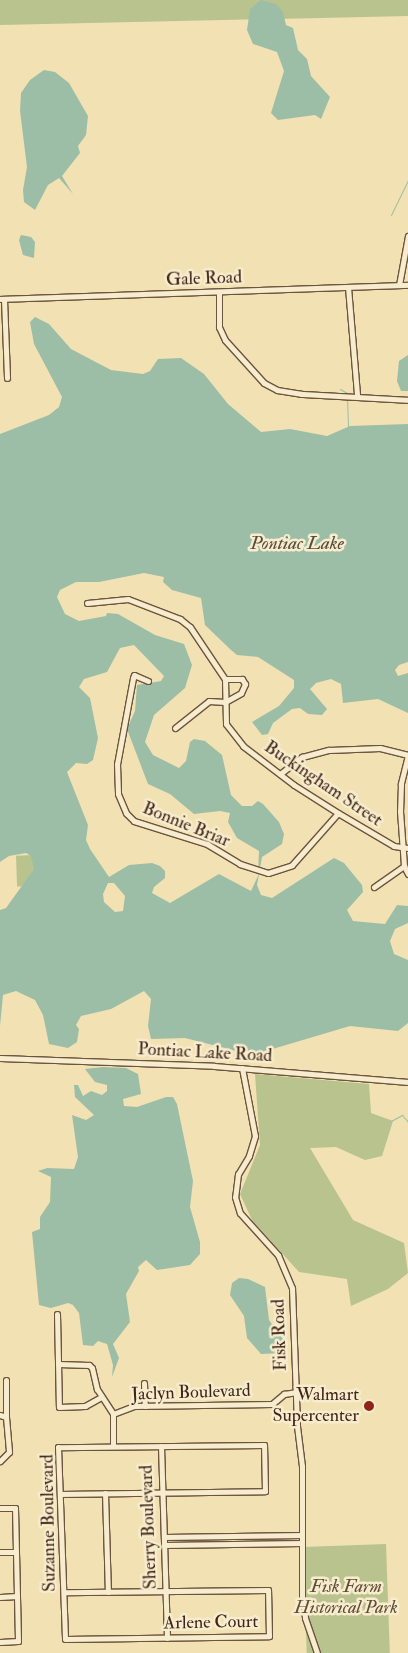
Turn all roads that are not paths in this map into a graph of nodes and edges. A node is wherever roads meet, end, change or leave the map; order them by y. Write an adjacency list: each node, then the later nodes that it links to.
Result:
1 (408, 236): 2 (street)
2 (398, 285): 3 (street, Gale Road); 4 (street, Gale Road)
3 (408, 285)
4 (348, 287): 5 (street, Gale Road); 8 (street)
5 (218, 292): 6 (street, Gale Road); 8 (street)
6 (2, 299): 7 (street)
7 (7, 378)
8 (357, 395): 9 (street)
9 (408, 400)
10 (87, 603): 11 (street)
11 (225, 679): 13 (street, Buckingham Street); 13 (street)
12 (148, 681): 17 (street, Bonnie Briar)
13 (225, 702): 14 (street); 16 (street, Buckingham Street)
14 (175, 728)
15 (408, 755): 16 (street); 18 (street)
16 (280, 774): 17 (street, Buckingham Street)
17 (338, 813): 18 (street, Buckingham Street)
18 (407, 848): 19 (street)
19 (404, 866): 20 (street); 21 (street)
20 (408, 874)
21 (374, 887)
22 (0, 1058): 23 (street, Pontiac Lake Road)
23 (242, 1068): 24 (street, Pontiac Lake Road); 29 (street, Fisk Road)
24 (408, 1082)
25 (57, 1314): 26 (street)
26 (58, 1364): 30 (street); 30 (street)
27 (6, 1380): 33 (street)
28 (144, 1383): 31 (street)
29 (296, 1392): 31 (street, Jaclyn Boulevard); 41 (street, Fisk Road)
30 (101, 1397): 32 (street)
31 (145, 1406): 32 (street, Jaclyn Boulevard)
32 (112, 1414): 34 (street)
33 (3, 1416): 36 (street)
34 (113, 1446): 35 (street, Suzanne Boulevard); 39 (street, Suzanne Boulevard)
35 (160, 1446): 37 (street, Sherry Boulevard); 37 (street, Suzanne Boulevard)
36 (0, 1462)
37 (162, 1492): 38 (street); 43 (street, Sherry Boulevard)
38 (105, 1493): 39 (street); 53 (street)
39 (60, 1494): 52 (street, Suzanne Boulevard)
40 (0, 1508): 50 (street)
41 (302, 1535): 42 (street); 45 (street, Fisk Road)
42 (252, 1536): 44 (street); 47 (street)
43 (164, 1537): 44 (street); 48 (street, Sherry Boulevard)
44 (211, 1537): 46 (street)
45 (302, 1543): 47 (street); 59 (street, Fisk Road)
46 (212, 1544): 47 (street); 48 (street)
47 (252, 1544)
48 (164, 1545): 51 (street, Sherry Boulevard)
49 (0, 1552): 50 (street)
50 (16, 1552): 54 (street)
51 (165, 1591): 53 (street); 56 (street, Sherry Boulevard); 56 (street, Arlene Court)
52 (64, 1592): 53 (street); 57 (street, Suzanne Boulevard)
53 (108, 1592)
54 (17, 1596): 55 (street); 58 (street)
55 (0, 1597)
56 (167, 1638): 57 (street, Arlene Court)
57 (65, 1639)
58 (0, 1642)
59 (317, 1653)

